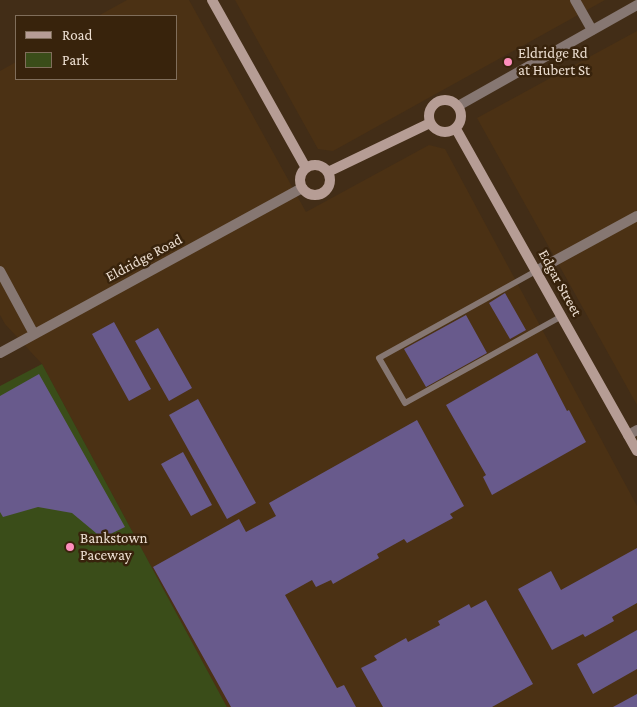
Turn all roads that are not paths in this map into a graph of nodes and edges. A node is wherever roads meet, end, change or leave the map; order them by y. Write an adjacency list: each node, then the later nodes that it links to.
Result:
1 (212, 0): 8 (main road)
2 (575, 0): 4 (street)
3 (637, 5): 4 (street)
4 (592, 30): 5 (street)
5 (458, 106): 6 (main road); 7 (main road)
6 (430, 122): 7 (main road); 9 (main road)
7 (456, 129): 13 (main road, Edgar Street)
8 (306, 168): 9 (main road); 10 (main road)
9 (328, 172): 10 (main road)
10 (302, 188): 15 (street, Eldridge Road)
11 (637, 216): 13 (street)
12 (0, 271): 15 (street)
13 (536, 271): 14 (main road, Edgar Street); 14 (lane)
14 (562, 316): 17 (main road, Edgar Street)
15 (34, 334): 16 (street, Eldridge Road)
16 (0, 352)
17 (633, 433): 18 (main road, Edgar Street)
18 (637, 452)

